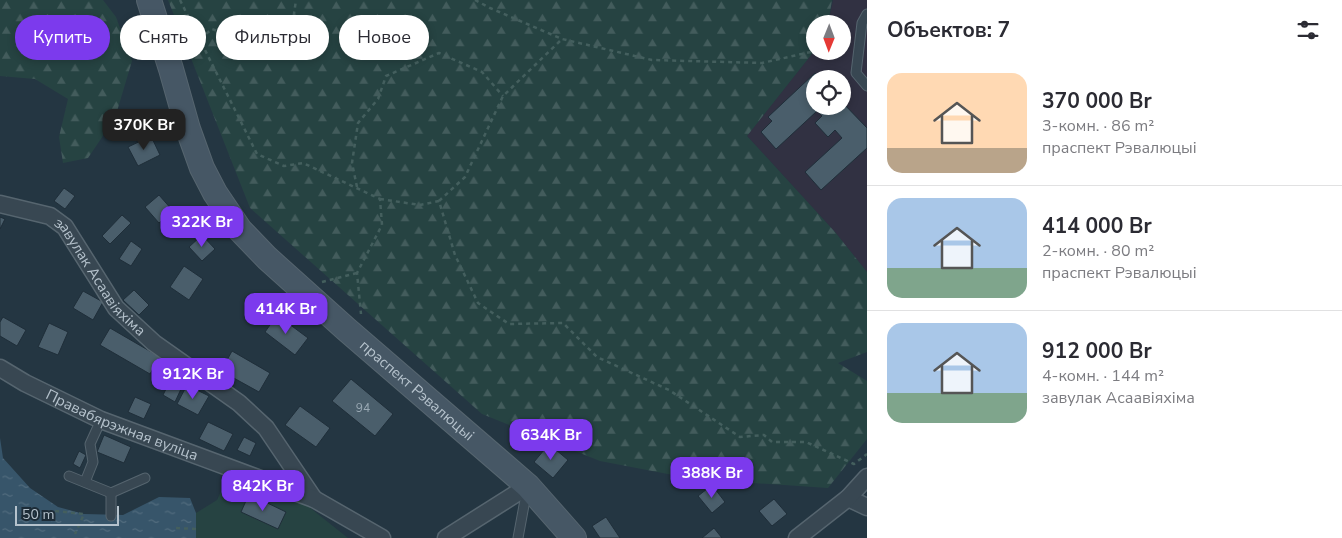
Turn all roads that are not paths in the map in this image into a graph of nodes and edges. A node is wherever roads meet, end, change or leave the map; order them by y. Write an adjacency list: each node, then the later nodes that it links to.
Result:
1 (149, 0): 11 (main road, праспект Рэвалюцыі)
2 (867, 14): 3 (lane)
3 (867, 86)
4 (0, 204): 14 (street, завулак Асаавіяхіма)
5 (0, 368): 6 (street, Правабярэжная вуліца)
6 (101, 420): 10 (lane); 14 (street, Правабярэжная вуліца)
7 (69, 476): 10 (lane)
8 (867, 477): 13 (street)
9 (145, 478): 12 (lane)
10 (85, 482): 12 (lane)
11 (528, 486): 18 (street); 19 (lane); 20 (main road, праспект Рэвалюцыі)
12 (111, 492): 16 (lane)
13 (848, 498): 15 (street); 21 (street)
14 (314, 499): 17 (street, Правабярэжная вуліца)
15 (867, 507)
16 (111, 516)
17 (382, 538)
18 (446, 538)
19 (518, 538)
20 (574, 538)
21 (797, 538)

